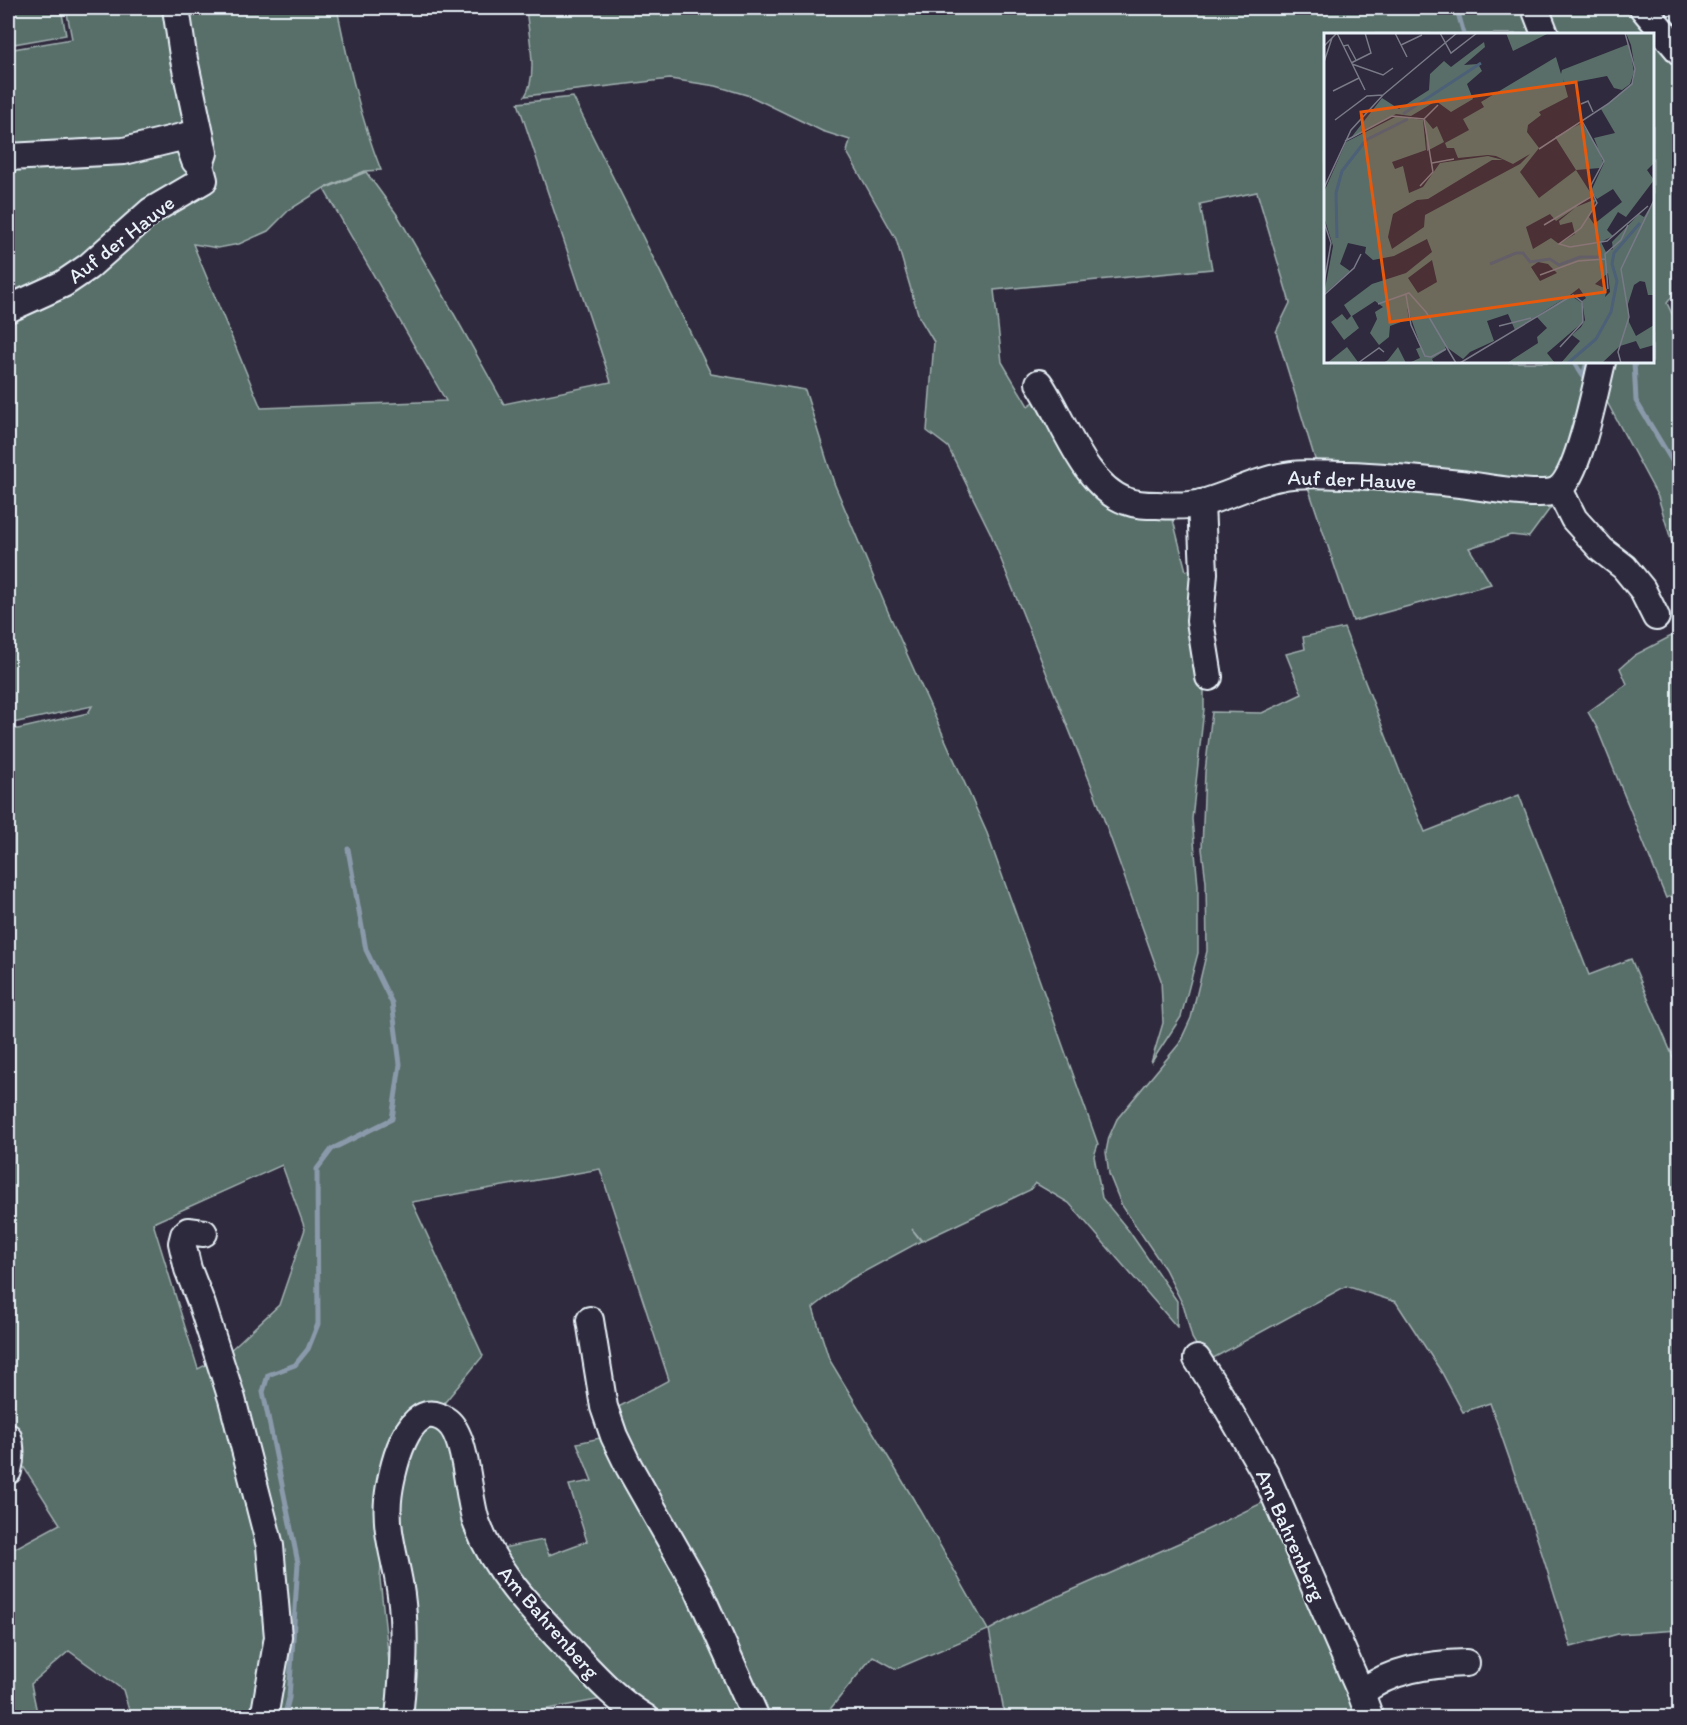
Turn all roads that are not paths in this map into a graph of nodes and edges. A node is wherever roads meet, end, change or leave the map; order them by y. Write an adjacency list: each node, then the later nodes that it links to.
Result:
1 (176, 8): 7 (street, Auf der Hauve)
2 (1535, 8): 4 (street)
3 (1643, 8): 5 (street)
4 (1545, 33)
5 (1680, 52)
6 (8, 157): 7 (street)
7 (200, 165): 8 (street, Auf der Hauve)
8 (8, 309)
9 (1602, 363): 11 (street)
10 (1039, 383): 12 (street, Auf der Hauve)
11 (1558, 489): 12 (street, Auf der Hauve); 13 (street)
12 (1201, 503): 14 (street)
13 (1656, 617)
14 (1209, 677)
15 (204, 1233): 22 (street)
16 (590, 1320): 25 (street)
17 (1197, 1359): 21 (street, Am Bahrenberg)
18 (8, 1437): 19 (street)
19 (8, 1471)
20 (1466, 1663): 21 (street)
21 (1361, 1693): 26 (street, Am Bahrenberg)
22 (264, 1718)
23 (399, 1718): 24 (street, Am Bahrenberg)
24 (646, 1718)
25 (756, 1718)
26 (1370, 1718)

